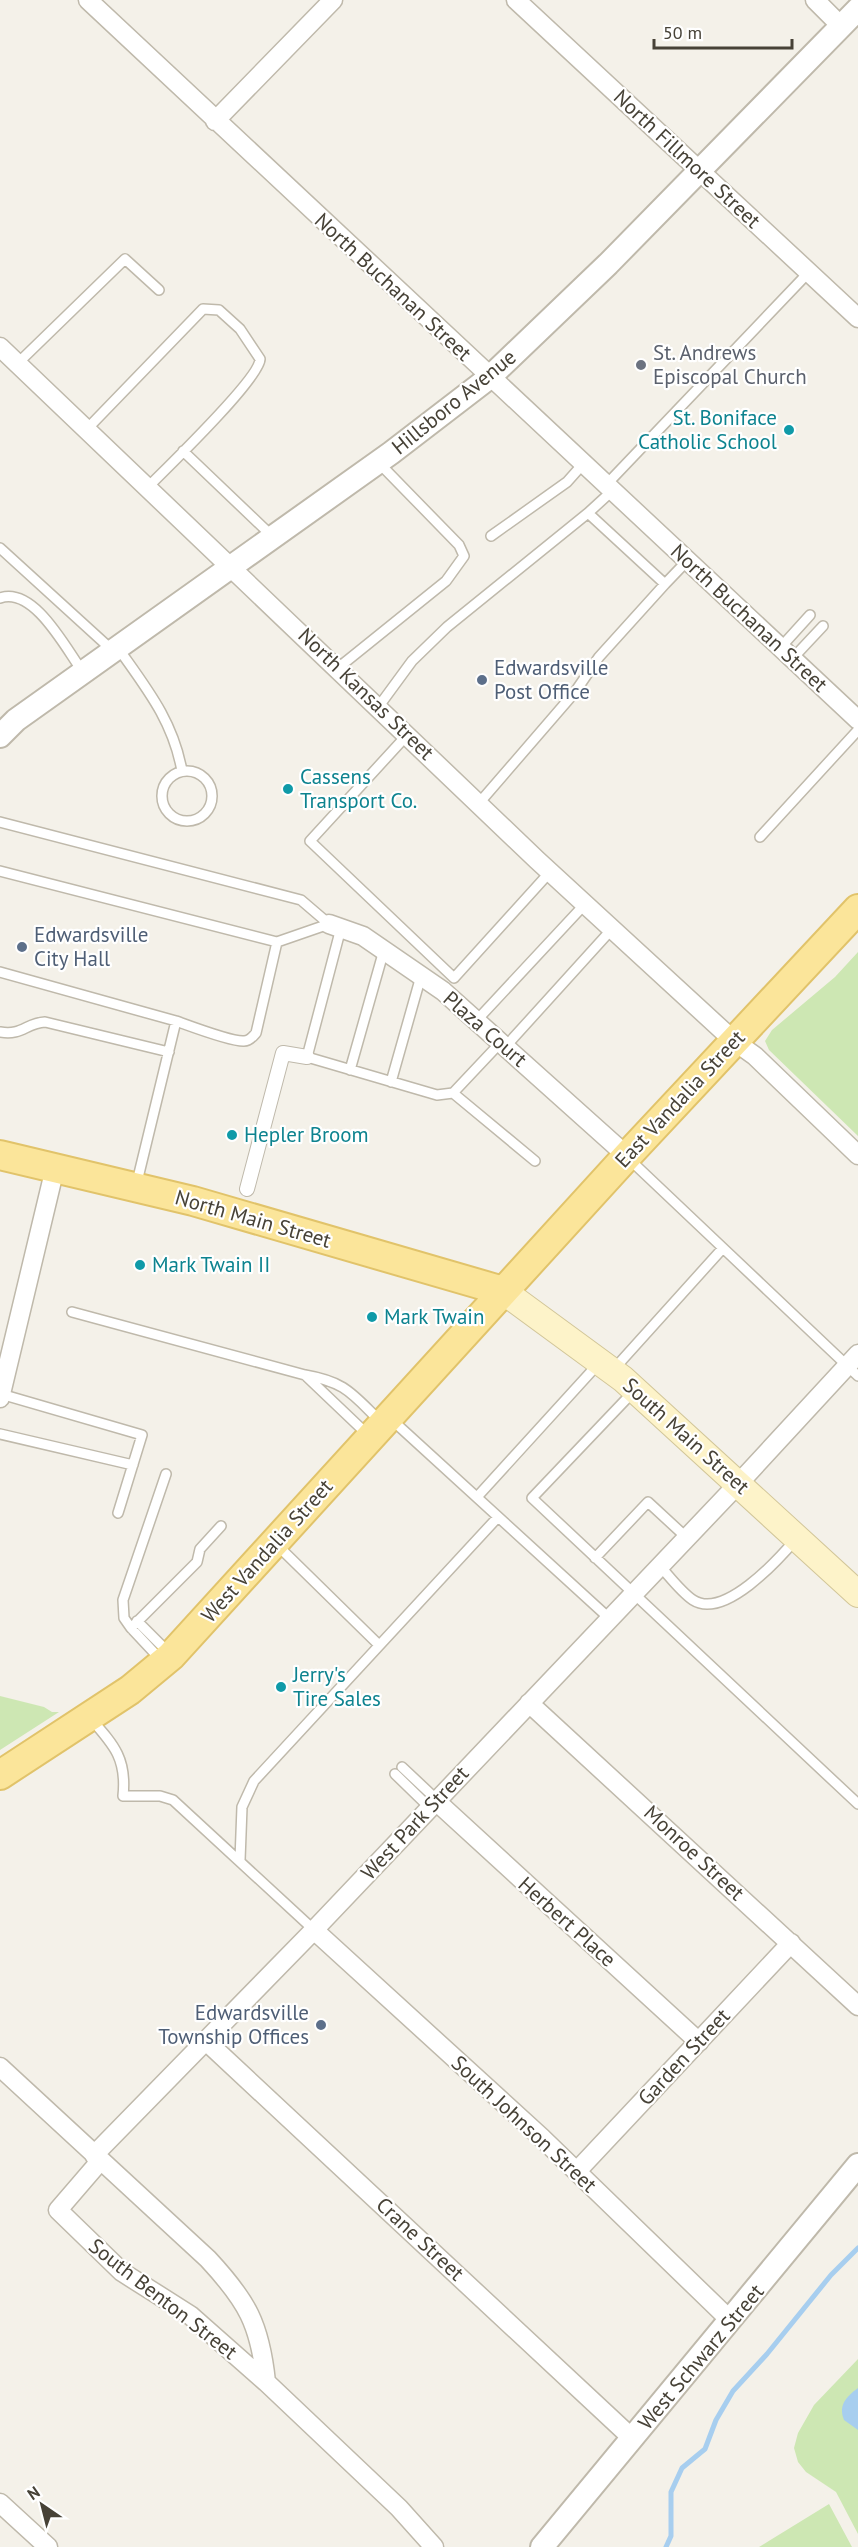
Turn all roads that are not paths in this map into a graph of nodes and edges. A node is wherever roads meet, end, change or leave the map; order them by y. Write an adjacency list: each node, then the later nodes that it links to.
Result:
1 (88, 0): 7 (street, North Buchanan Street)
2 (333, 0): 7 (street)
3 (516, 0): 8 (street, North Fillmore Street)
4 (815, 0): 6 (street)
5 (858, 9): 6 (street, Hillsboro Avenue)
6 (842, 27): 8 (street, Hillsboro Avenue)
7 (215, 121): 14 (street, North Buchanan Street)
8 (700, 171): 9 (street, North Fillmore Street); 14 (street, Hillsboro Avenue)
9 (809, 272): 11 (street, North Fillmore Street); 20 (lane)
10 (159, 290): 13 (lane)
11 (858, 318)
12 (0, 347): 13 (street, North Kansas Street)
13 (18, 363): 15 (street, North Kansas Street)
14 (490, 376): 17 (street, Hillsboro Avenue); 18 (street, North Buchanan Street)
15 (87, 429): 16 (lane); 19 (street, North Kansas Street)
16 (183, 451): 19 (lane); 23 (lane)
17 (378, 462): 23 (street, Hillsboro Avenue); 33 (lane)
18 (583, 464): 20 (street, North Buchanan Street); 22 (lane)
19 (148, 487): 26 (street, North Kansas Street)
20 (609, 488): 21 (lane); 25 (street, North Buchanan Street)
21 (588, 513): 27 (lane); 35 (lane)
22 (491, 536)
23 (273, 537): 26 (street, Hillsboro Avenue)
24 (0, 548): 31 (lane)
25 (687, 561): 27 (lane); 32 (street, North Buchanan Street)
26 (232, 566): 31 (street, Hillsboro Avenue); 33 (street, North Kansas Street)
27 (665, 584): 41 (lane)
28 (0, 598): 34 (lane)
29 (810, 615): 32 (lane)
30 (823, 626): 32 (lane)
31 (116, 650): 34 (street, Hillsboro Avenue); 40 (lane)
32 (787, 653): 36 (street, North Buchanan Street)
33 (338, 668): 35 (street, North Kansas Street)
34 (83, 672): 38 (street, Hillsboro Avenue)
35 (379, 706): 39 (street, North Kansas Street)
36 (858, 720)
37 (858, 730): 43 (lane)
38 (1, 732)
39 (408, 734): 41 (street, North Kansas Street); 54 (lane)
40 (182, 771): 40 (lane)
41 (480, 802): 45 (street, North Kansas Street)
42 (0, 822): 48 (lane)
43 (760, 837)
44 (0, 871): 50 (lane)
45 (550, 872): 46 (street, North Kansas Street); 54 (lane)
46 (585, 904): 49 (street, North Kansas Street); 55 (lane)
47 (858, 909): 58 (main road, East Vandalia Street)
48 (335, 926): 50 (lane); 51 (street, Plaza Court); 61 (lane)
49 (612, 929): 58 (street, North Kansas Street); 59 (lane)
50 (278, 942): 56 (lane)
51 (384, 950): 53 (street, Plaza Court); 62 (lane)
52 (0, 972): 56 (lane)
53 (421, 976): 54 (street, Plaza Court); 63 (lane)
54 (449, 985): 55 (street, Plaza Court)
55 (477, 1020): 59 (street, Plaza Court)
56 (176, 1021): 60 (lane)
57 (0, 1032): 60 (lane)
58 (734, 1041): 66 (street, North Kansas Street); 67 (main road, East Vandalia Street)
59 (504, 1043): 64 (lane); 67 (street, Plaza Court)
60 (169, 1052): 70 (lane)
61 (307, 1057): 62 (lane); 71 (street)
62 (350, 1070): 63 (lane)
63 (391, 1082): 64 (lane)
64 (453, 1093): 68 (lane)
65 (0, 1155): 69 (main road, North Main Street)
66 (858, 1155)
67 (627, 1156): 72 (lane); 73 (main road, East Vandalia Street)
68 (535, 1161)
69 (55, 1168): 70 (main road, North Main Street); 79 (street)
70 (136, 1187): 73 (main road, North Main Street)
71 (247, 1189)
72 (723, 1248): 75 (lane); 76 (lane)
73 (503, 1291): 76 (main road, South Main Street); 80 (main road, West Vandalia Street)
74 (72, 1312): 77 (lane)
75 (855, 1365): 84 (street, West Park Street)
76 (607, 1366): 78 (main road, South Main Street); 85 (lane)
77 (305, 1375): 80 (lane); 80 (lane)
78 (634, 1390): 84 (main road, South Main Street); 92 (lane)
79 (1, 1391): 82 (lane)
80 (381, 1426): 85 (lane); 91 (main road, West Vandalia Street)
81 (0, 1434): 82 (lane)
82 (133, 1465): 86 (lane)
83 (166, 1474): 97 (lane)
84 (739, 1483): 89 (main road, South Main Street); 90 (street, West Park Street)
85 (477, 1497): 87 (lane)
86 (118, 1512)
87 (498, 1517): 96 (lane); 98 (lane)
88 (221, 1526): 97 (lane)
89 (797, 1537): 93 (lane); 94 (main road, South Main Street)
90 (687, 1538): 92 (lane); 93 (street, West Park Street)
91 (275, 1543): 98 (lane); 99 (main road, West Vandalia Street)
92 (595, 1558): 95 (lane)
93 (660, 1566): 95 (street, West Park Street)
94 (857, 1590)
95 (633, 1594): 96 (street, West Park Street); 105 (lane)
96 (610, 1619): 100 (street, West Park Street)
97 (134, 1625): 99 (lane)
98 (379, 1645): 106 (lane)
99 (167, 1659): 101 (main road, West Vandalia Street)
100 (529, 1703): 104 (street, West Park Street); 108 (street, Monroe Street)
101 (90, 1718): 103 (main road, West Vandalia Street); 106 (lane)
102 (398, 1770): 104 (lane)
103 (0, 1775)
104 (434, 1803): 107 (street, West Park Street); 111 (street, Herbert Place)
105 (858, 1804)
106 (240, 1860): 107 (lane)
107 (314, 1930): 110 (street, West Park Street); 115 (street, South Johnson Street)
108 (791, 1943): 109 (street, Monroe Street); 111 (street, Garden Street)
109 (858, 2006)
110 (206, 2041): 113 (street, West Park Street); 118 (street, Crane Street)
111 (699, 2042): 115 (street, Garden Street)
112 (0, 2067): 113 (street)
113 (98, 2157): 117 (street, South Benton Street); 117 (street, South Benton Street)
114 (858, 2165): 116 (street, West Schwarz Street)
115 (577, 2171): 116 (street, South Johnson Street)
116 (731, 2321): 118 (street, West Schwarz Street)
117 (266, 2382): 121 (street, South Benton Street)
118 (633, 2439): 122 (street, West Schwarz Street)
119 (0, 2503): 120 (street)
120 (48, 2547)
121 (434, 2547)
122 (542, 2547)

